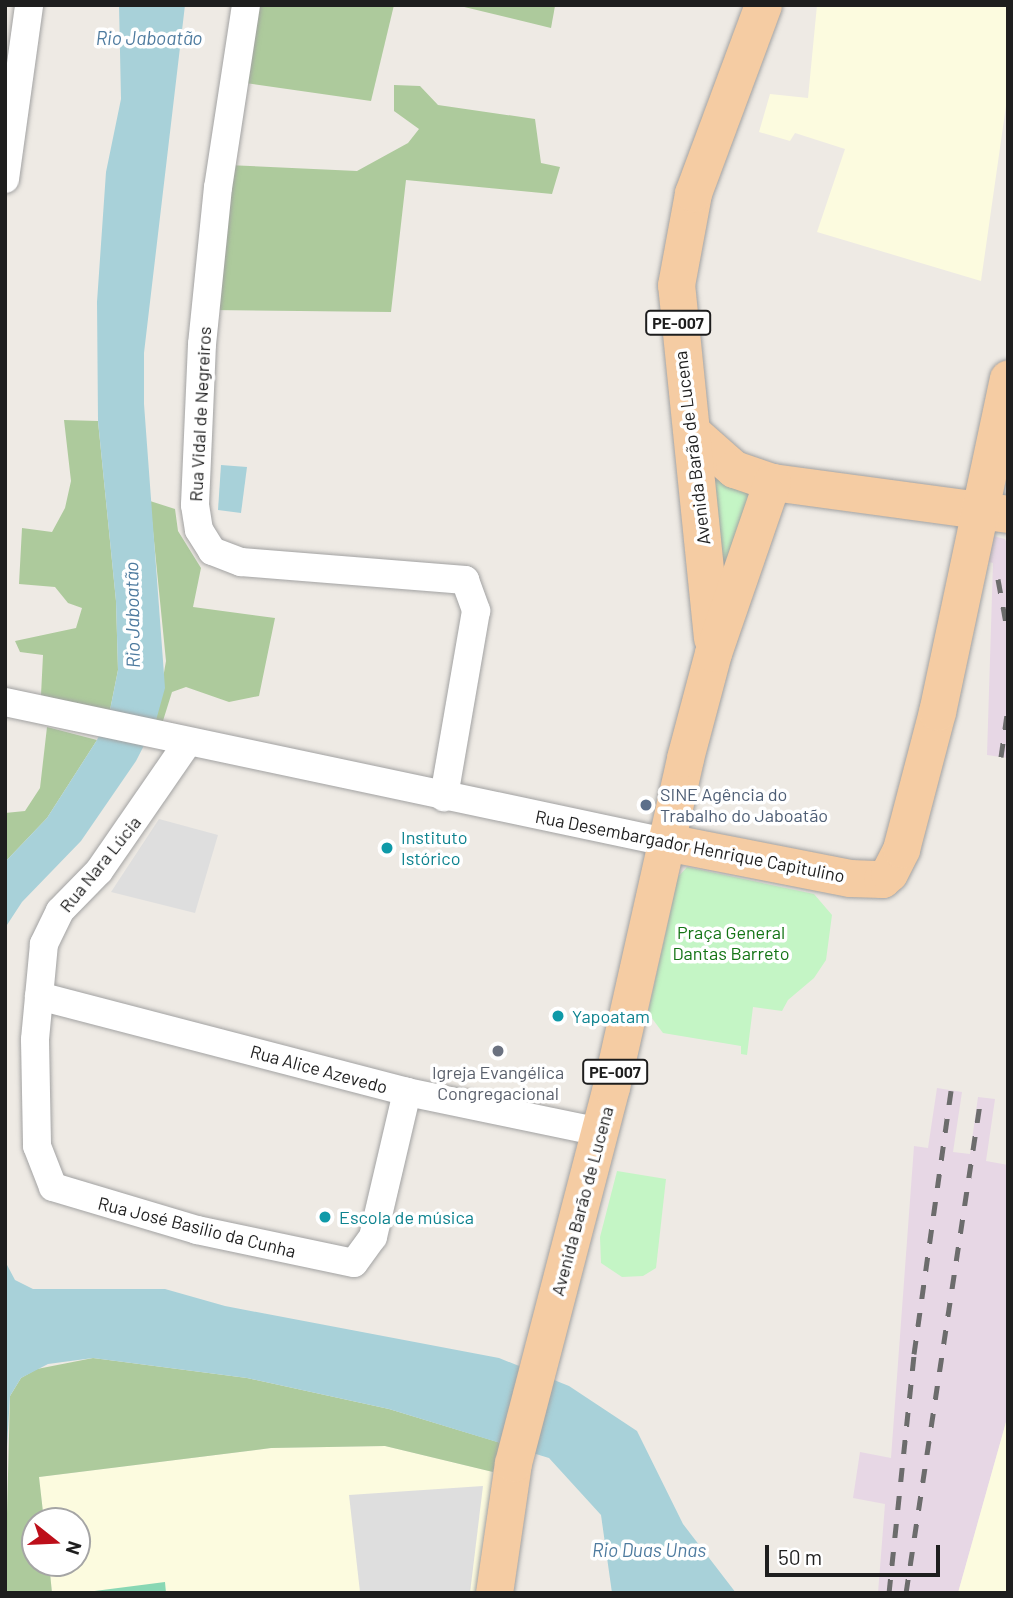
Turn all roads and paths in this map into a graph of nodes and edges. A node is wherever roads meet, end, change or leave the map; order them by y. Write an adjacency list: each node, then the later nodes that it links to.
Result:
1 (29, 5): 4 (street)
2 (246, 5): 12 (street, Rua Vidal de Negreiros)
3 (763, 5): 6 (main road, Avenida Barão de Lucena / PE-007)
4 (5, 179)
5 (1008, 379): 8 (main road)
6 (693, 433): 7 (main road); 9 (main road, Avenida Barão de Lucena / PE-007)
7 (772, 482): 8 (main road); 9 (main road, Avenida Barão de Lucena)
8 (995, 512): 13 (main road, Rua Desembargador Henrique Capitulino)
9 (713, 653): 13 (main road, Avenida Barão de Lucena)
10 (5, 702): 11 (street, Rua Desembargador Henrique Capitulino)
11 (176, 740): 12 (street, Rua Desembargador Henrique Capitulino); 14 (street, Rua Nara Lúcia)
12 (444, 797): 13 (street, Rua Desembargador Henrique Capitulino)
13 (666, 842): 16 (main road, Avenida Barão de Lucena / PE-007)
14 (39, 996): 15 (street, Rua Alice Azevedo); 15 (street, Rua José Basilio da Cunha)
15 (407, 1092): 16 (street, Rua Alice Azevedo)
16 (600, 1132): 17 (main road, Avenida Barão de Lucena / PE-007)
17 (494, 1593)

